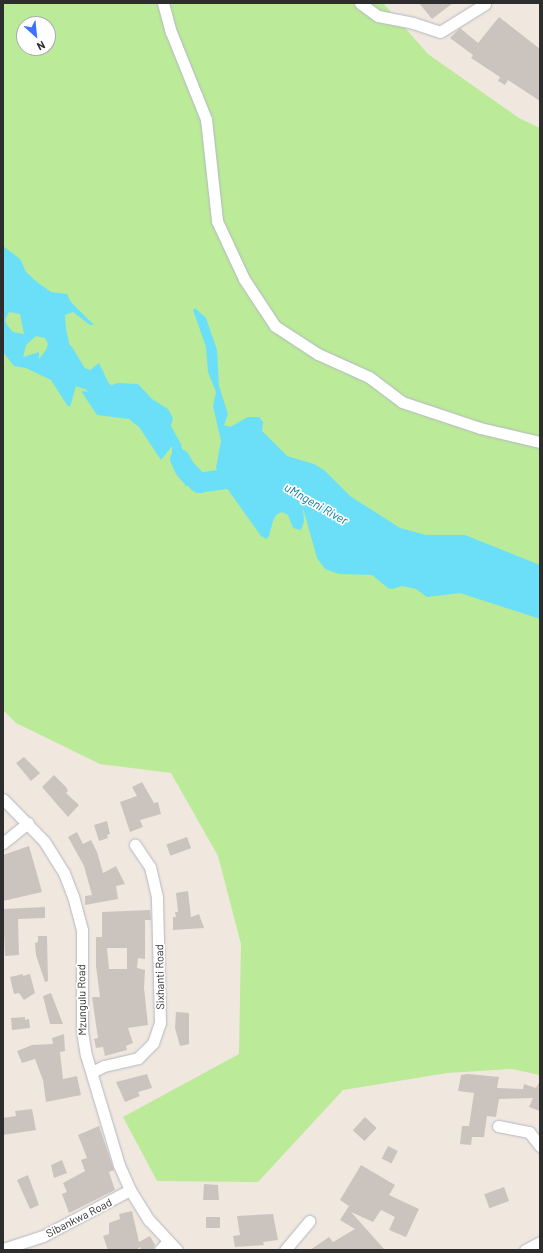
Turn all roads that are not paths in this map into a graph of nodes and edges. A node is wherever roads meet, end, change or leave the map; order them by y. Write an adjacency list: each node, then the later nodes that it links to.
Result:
1 (164, 3): 4 (street)
2 (360, 3): 3 (street)
3 (485, 4)
4 (540, 442)
5 (3, 799): 6 (street, Mzungulu Road)
6 (28, 823): 7 (street); 9 (street, Mzungulu Road)
7 (3, 843)
8 (135, 845): 9 (street, Sixhanti Road)
9 (92, 1072): 12 (street, Mzungulu Road)
10 (498, 1126): 11 (street)
11 (540, 1146)
12 (130, 1190): 14 (street, Mzungulu Road); 16 (street, Sibankwa Road)
13 (309, 1221): 19 (street)
14 (168, 1241): 17 (street); 18 (street, Mzungulu Road)
15 (540, 1242): 20 (street)
16 (3, 1249)
17 (160, 1250)
18 (177, 1250)
19 (285, 1250)
20 (525, 1250)

